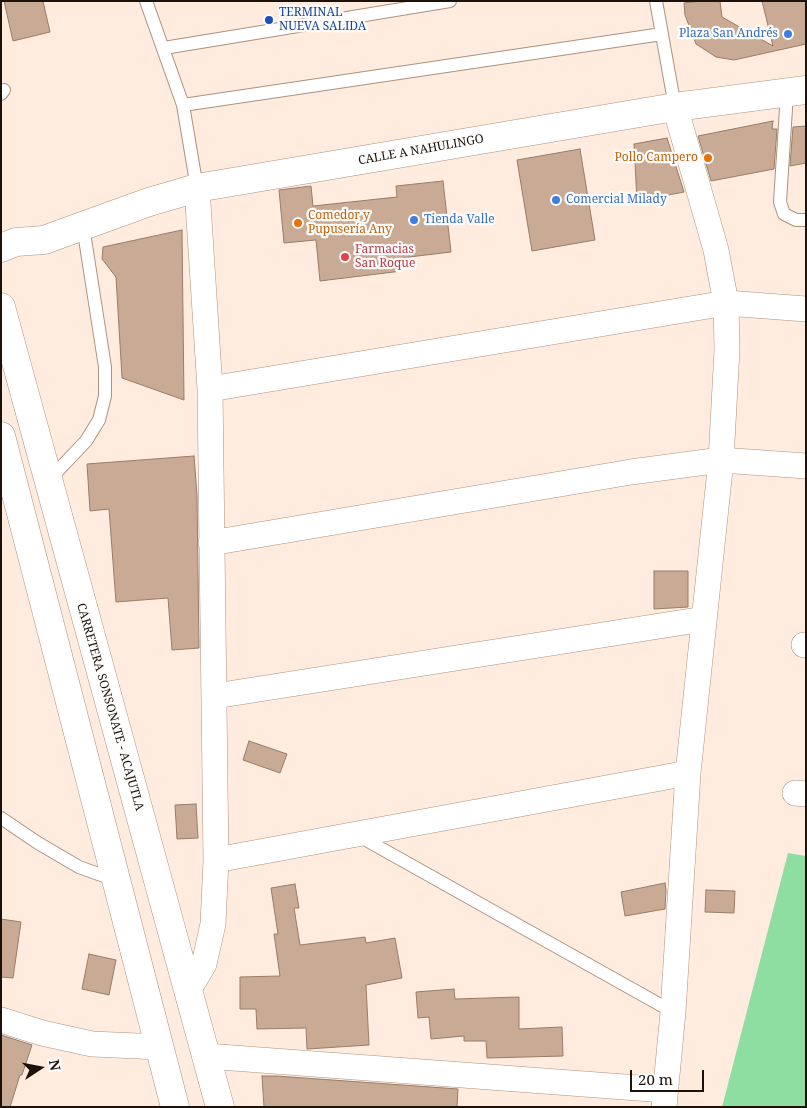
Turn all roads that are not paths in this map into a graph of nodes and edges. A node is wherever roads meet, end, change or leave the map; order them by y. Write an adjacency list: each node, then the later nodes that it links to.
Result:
1 (146, 1): 5 (lane)
2 (450, 1): 5 (lane)
3 (656, 1): 4 (lane)
4 (662, 34): 7 (lane); 8 (lane)
5 (164, 48): 7 (lane)
6 (797, 91): 8 (main road, CALLE A NAHULINGO); 10 (lane)
7 (183, 105): 9 (lane)
8 (675, 108): 9 (main road, CALLE A NAHULINGO); 15 (street)
9 (197, 188): 11 (main road, CALLE A NAHULINGO); 18 (street)
10 (806, 220)
11 (83, 226): 12 (main road, CALLE A NAHULINGO); 22 (lane)
12 (44, 240): 13 (main road, CALLE A NAHULINGO); 14 (main road, CALLE A NAHULINGO)
13 (1, 248)
14 (1, 267)
15 (726, 303): 17 (street); 18 (street); 20 (street)
16 (1, 307): 22 (main road, CARRETERA SONSONATE - ACAJUTLA)
17 (806, 309)
18 (210, 389): 23 (street)
19 (1, 436): 30 (main road)
20 (721, 460): 21 (street); 23 (street); 24 (street)
21 (806, 466)
22 (48, 481): 31 (main road, CARRETERA SONSONATE - ACAJUTLA)
23 (211, 543): 25 (street)
24 (704, 619): 25 (street); 26 (street)
25 (215, 696): 29 (street)
26 (688, 773): 28 (street); 32 (street)
27 (1, 818): 30 (lane)
28 (355, 834): 29 (street); 32 (lane)
29 (216, 860): 31 (street)
30 (117, 881): 34 (main road)
31 (189, 989): 35 (main road, CARRETERA SONSONATE - ACAJUTLA)
32 (673, 1012): 36 (street)
33 (1, 1020): 34 (street)
34 (160, 1047): 37 (main road)
35 (206, 1056): 36 (street); 38 (main road, CARRETERA SONSONATE - ACAJUTLA)
36 (665, 1098)
37 (176, 1107)
38 (220, 1107)

